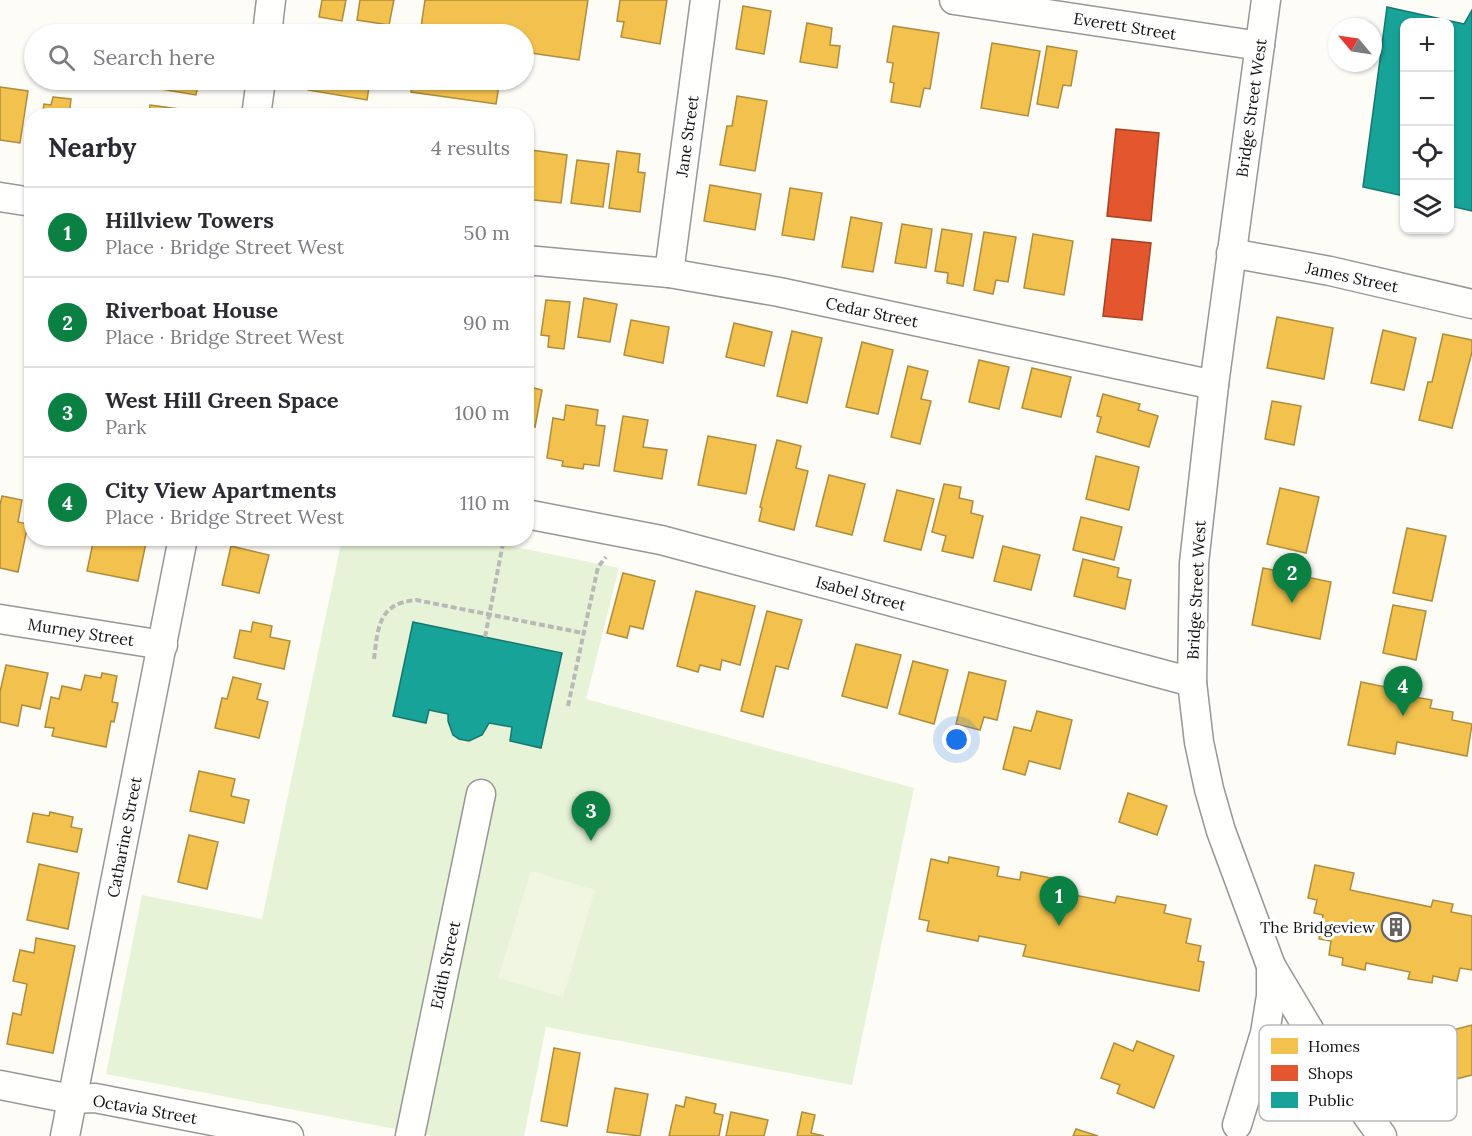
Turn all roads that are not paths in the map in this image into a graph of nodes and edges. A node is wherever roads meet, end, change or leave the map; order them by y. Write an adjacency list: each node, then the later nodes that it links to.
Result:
1 (271, 0): 5 (street)
2 (705, 0): 13 (street, Jane Street)
3 (954, 0): 6 (street, Everett Street)
4 (1266, 0): 6 (street, Bridge Street West)
5 (268, 24)
6 (1260, 46): 11 (street, Bridge Street West)
7 (260, 90): 8 (street)
8 (257, 108)
9 (0, 197): 10 (street)
10 (24, 201)
11 (1231, 253): 14 (street, James Street); 15 (street, Bridge Street West)
12 (534, 261): 13 (street, Cedar Street)
13 (669, 273): 15 (street, Cedar Street)
14 (1472, 304)
15 (1214, 385): 20 (street, Bridge Street West)
16 (534, 516): 20 (street, Isabel Street)
17 (182, 546): 19 (street, Catharine Street)
18 (0, 619): 19 (street, Murney Street)
19 (163, 645): 28 (street, Catharine Street)
20 (1192, 682): 22 (street, Bridge Street West)
21 (480, 794): 33 (street, Edith Street)
22 (1271, 966): 23 (street); 24 (street, Bridge Street West)
23 (1266, 1025)
24 (1306, 1025)
25 (1259, 1050): 30 (street)
26 (1259, 1082): 30 (street)
27 (0, 1085): 28 (street, Octavia Street)
28 (71, 1098): 31 (street, Catharine Street); 32 (street, Octavia Street)
29 (1371, 1121): 34 (street, Bridge Street West)
30 (1235, 1131)
31 (65, 1136)
32 (289, 1136)
33 (410, 1136)
34 (1382, 1136)

